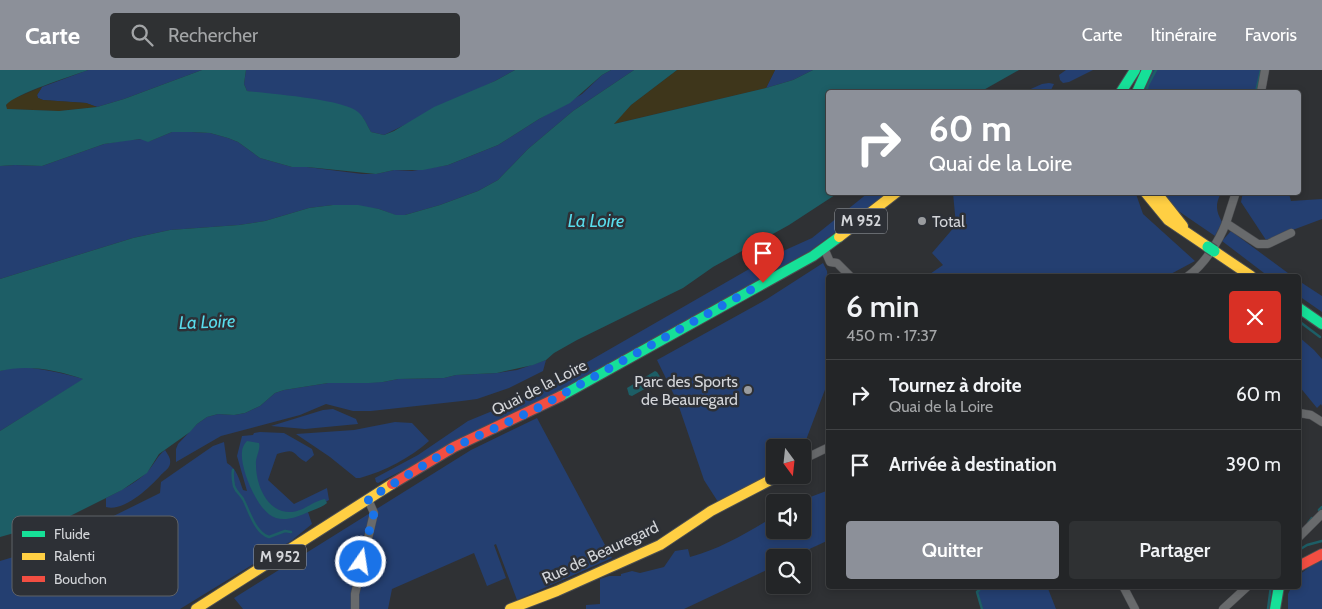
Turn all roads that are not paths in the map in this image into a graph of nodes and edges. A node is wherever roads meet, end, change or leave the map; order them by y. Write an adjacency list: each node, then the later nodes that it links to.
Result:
1 (1135, 70): 4 (main road)
2 (1146, 70): 5 (main road)
3 (1265, 70): 6 (street)
4 (1122, 90)
5 (1138, 90)
6 (1261, 90)
7 (893, 195): 14 (main road, Quai de la Loire / M 952)
8 (1147, 195): 13 (main road)
9 (1159, 195): 13 (main road)
10 (1235, 195): 11 (street)
11 (1226, 223): 12 (street); 16 (street)
12 (1291, 233)
13 (1195, 238): 17 (main road)
14 (824, 248): 15 (street); 25 (main road, Quai de la Loire / M 952)
15 (848, 274)
16 (1190, 274)
17 (1248, 274)
18 (1301, 309): 19 (main road)
19 (1322, 324)
20 (1301, 413): 21 (street)
21 (1322, 422)
22 (826, 448): 23 (street)
23 (811, 456)
24 (766, 482): 38 (main road, Rue de Beauregard)
25 (368, 499): 36 (main road, Quai de la Loire / M 952); 37 (street)
26 (1322, 514): 27 (street)
27 (1301, 535)
28 (1322, 548): 30 (main road)
29 (1322, 554): 31 (main road)
30 (1301, 558)
31 (1301, 565)
32 (1125, 589): 39 (street)
33 (1245, 589): 40 (street)
34 (1278, 589): 41 (main road)
35 (1284, 589): 42 (main road)
36 (196, 609)
37 (355, 609)
38 (510, 609)
39 (1135, 609)
40 (1223, 609)
41 (1275, 609)
42 (1282, 609)

